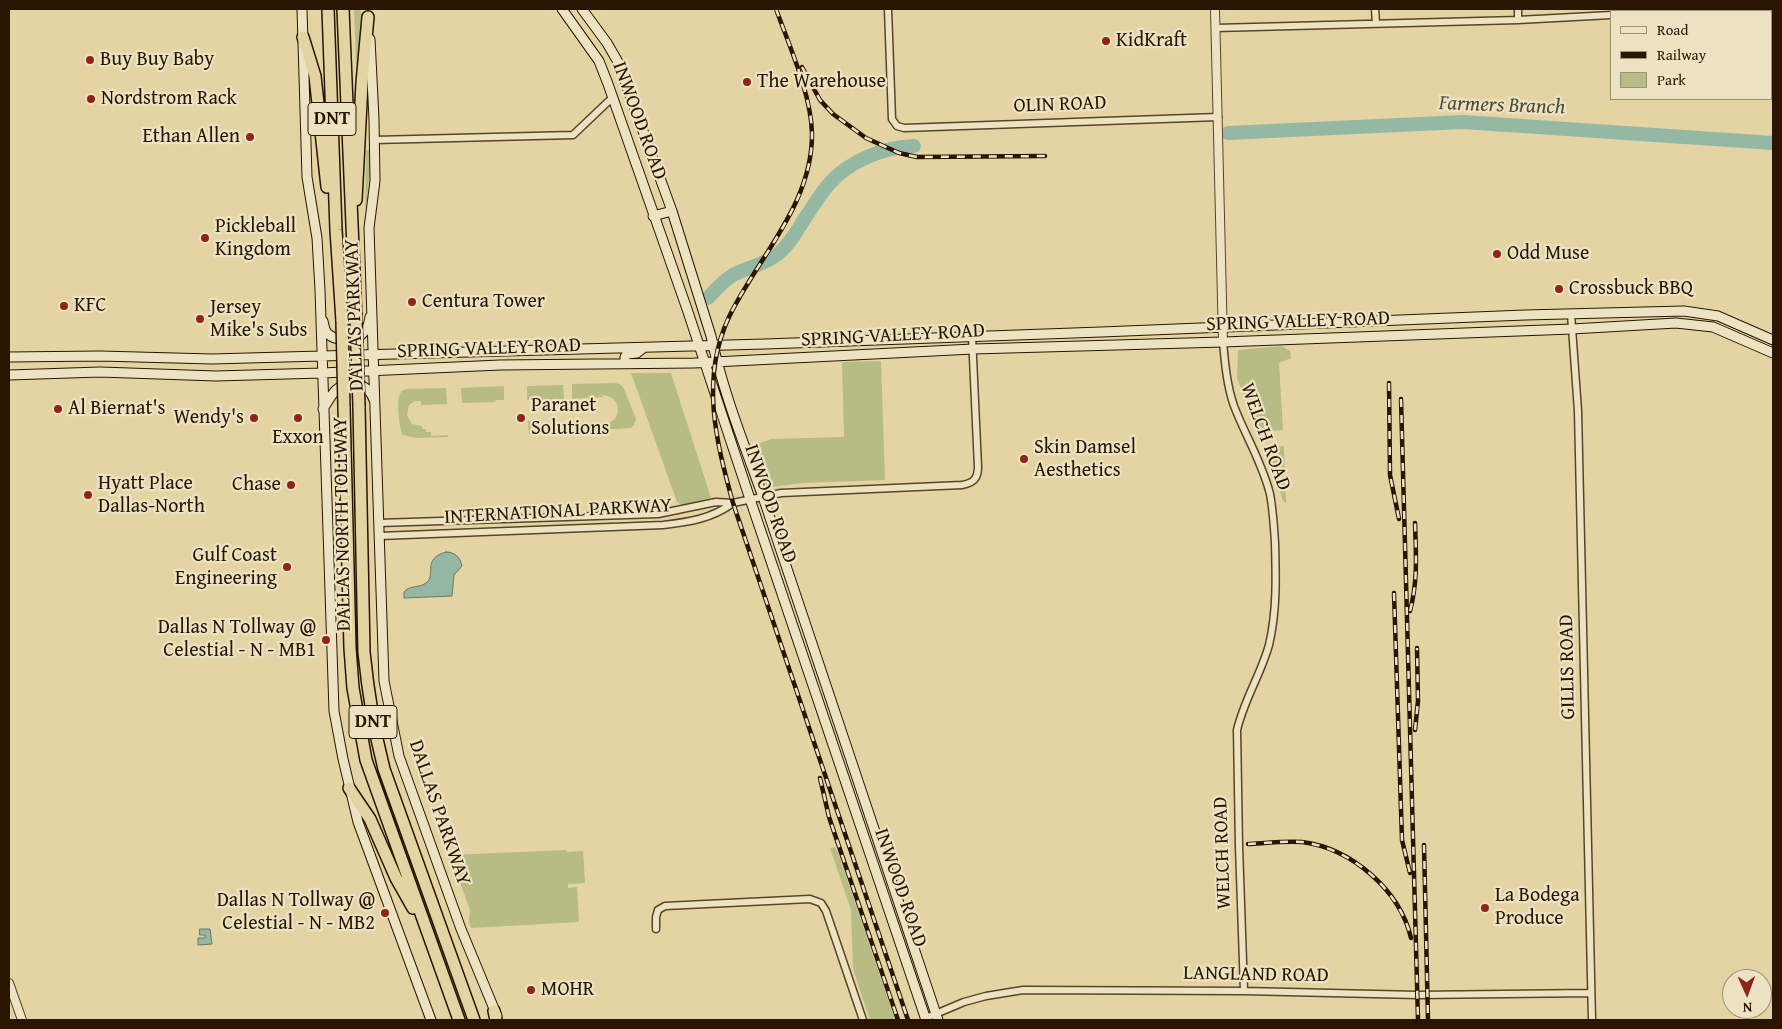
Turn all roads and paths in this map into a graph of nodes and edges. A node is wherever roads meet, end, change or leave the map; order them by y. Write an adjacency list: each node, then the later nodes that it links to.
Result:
1 (302, 9): 15 (main road, DALLAS PARKWAY)
2 (328, 9): 23 (highway, DALLAS NORTH TOLLWAY / DNT)
3 (343, 9): 22 (highway, DALLAS NORTH TOLLWAY / DNT)
4 (562, 9): 17 (main road, INWOOD ROAD)
5 (582, 9): 16 (main road, INWOOD ROAD)
6 (888, 9): 18 (street, OLIN ROAD)
7 (1215, 9): 14 (street, WELCH ROAD)
8 (1375, 9): 13 (street)
9 (1518, 9): 12 (street)
10 (368, 13): 19 (main road, DALLAS PARKWAY); 22 (highway)
11 (1610, 15): 12 (street)
12 (1518, 20): 13 (street)
13 (1376, 23): 14 (street)
14 (1216, 28): 18 (street, WELCH ROAD)
15 (303, 37): 23 (highway); 25 (main road, DALLAS PARKWAY)
16 (628, 90): 17 (main road); 20 (main road, INWOOD ROAD)
17 (613, 97): 19 (street); 21 (main road, INWOOD ROAD)
18 (1218, 117): 28 (street, WELCH ROAD)
19 (374, 140): 24 (main road, DALLAS PARKWAY)
20 (672, 211): 21 (main road); 35 (main road, INWOOD ROAD)
21 (653, 216): 36 (main road, INWOOD ROAD)
22 (353, 229): 79 (highway, DALLAS NORTH TOLLWAY / DNT, bridge)
23 (336, 230): 69 (highway, DALLAS NORTH TOLLWAY / DNT, bridge)
24 (372, 307): 25 (main road); 41 (main road, DALLAS PARKWAY)
25 (320, 309): 44 (main road, DALLAS PARKWAY)
26 (1571, 314): 27 (main road, SPRING VALLEY ROAD); 29 (street, GILLIS ROAD); 33 (main road, SPRING VALLEY ROAD)
27 (1445, 318): 28 (main road, SPRING VALLEY ROAD); 30 (main road)
28 (1223, 327): 31 (main road, SPRING VALLEY ROAD); 34 (street, WELCH ROAD)
29 (1572, 329): 30 (main road, SPRING VALLEY ROAD); 40 (main road, SPRING VALLEY ROAD); 72 (street, GILLIS ROAD)
30 (1445, 333): 34 (main road, SPRING VALLEY ROAD)
31 (972, 336): 32 (main road, SPRING VALLEY ROAD); 39 (street, INTERNATIONAL PARKWAY)
32 (877, 339): 35 (main road, SPRING VALLEY ROAD); 42 (main road)
33 (1773, 340)
34 (1223, 342): 39 (main road, SPRING VALLEY ROAD); 71 (street, WELCH ROAD)
35 (713, 345): 36 (main road, SPRING VALLEY ROAD); 48 (main road, INWOOD ROAD)
36 (699, 346): 37 (main road, SPRING VALLEY ROAD); 47 (main road, INWOOD ROAD)
37 (644, 347): 38 (main road, SPRING VALLEY ROAD); 50 (main road)
38 (613, 348): 41 (main road, SPRING VALLEY ROAD); 49 (main road)
39 (973, 349): 42 (main road, SPRING VALLEY ROAD); 58 (street, INTERNATIONAL PARKWAY)
40 (1773, 353)
41 (374, 354): 44 (main road, SPRING VALLEY ROAD); 51 (main road, DALLAS PARKWAY)
42 (878, 354): 48 (main road, SPRING VALLEY ROAD)
43 (100, 356): 45 (main road, SPRING VALLEY ROAD); 46 (main road, SPRING VALLEY ROAD); 52 (main road)
44 (321, 356): 46 (main road, SPRING VALLEY ROAD); 53 (main road, DALLAS PARKWAY)
45 (9, 357)
46 (212, 359): 55 (main road)
47 (704, 362): 48 (main road, SPRING VALLEY ROAD); 50 (main road, SPRING VALLEY ROAD); 59 (main road, INWOOD ROAD)
48 (716, 362): 58 (main road, INWOOD ROAD)
49 (571, 363): 50 (main road, SPRING VALLEY ROAD); 51 (main road, SPRING VALLEY ROAD)
50 (624, 363)
51 (374, 370): 53 (main road, SPRING VALLEY ROAD); 56 (main road, DALLAS PARKWAY)
52 (100, 372): 54 (main road, SPRING VALLEY ROAD); 55 (main road, SPRING VALLEY ROAD)
53 (322, 373): 55 (main road, SPRING VALLEY ROAD); 57 (main road, DALLAS PARKWAY)
54 (9, 375)
55 (216, 376)
56 (375, 403): 57 (main road); 61 (main road, DALLAS PARKWAY)
57 (323, 410): 65 (main road, DALLAS PARKWAY)
58 (763, 497): 59 (street, INTERNATIONAL PARKWAY); 63 (main road, INWOOD ROAD)
59 (750, 499): 60 (street, INTERNATIONAL PARKWAY); 64 (main road, INWOOD ROAD)
60 (733, 503): 61 (street, INTERNATIONAL PARKWAY); 62 (street, INTERNATIONAL PARKWAY)
61 (379, 523): 62 (main road, DALLAS PARKWAY)
62 (380, 536): 73 (main road, DALLAS PARKWAY)
63 (820, 666): 64 (main road); 66 (main road, INWOOD ROAD)
64 (808, 670): 67 (main road, INWOOD ROAD)
65 (349, 788): 69 (highway); 77 (main road, DALLAS PARKWAY)
66 (888, 865): 67 (main road); 74 (main road, INWOOD ROAD)
67 (875, 870): 75 (main road, INWOOD ROAD)
68 (656, 929): 80 (street)
69 (430, 939): 78 (highway, DALLAS NORTH TOLLWAY / DNT)
70 (9, 983): 76 (street)
71 (1244, 990): 72 (street, LANGLAND ROAD); 74 (street, LANGLAND ROAD)
72 (1591, 993): 81 (street, GILLIS ROAD)
73 (496, 1017)
74 (937, 1017): 75 (street, LANGLAND ROAD)
75 (926, 1019)
76 (22, 1020)
77 (431, 1020)
78 (459, 1020)
79 (474, 1020)
80 (863, 1020)
81 (1592, 1020)

